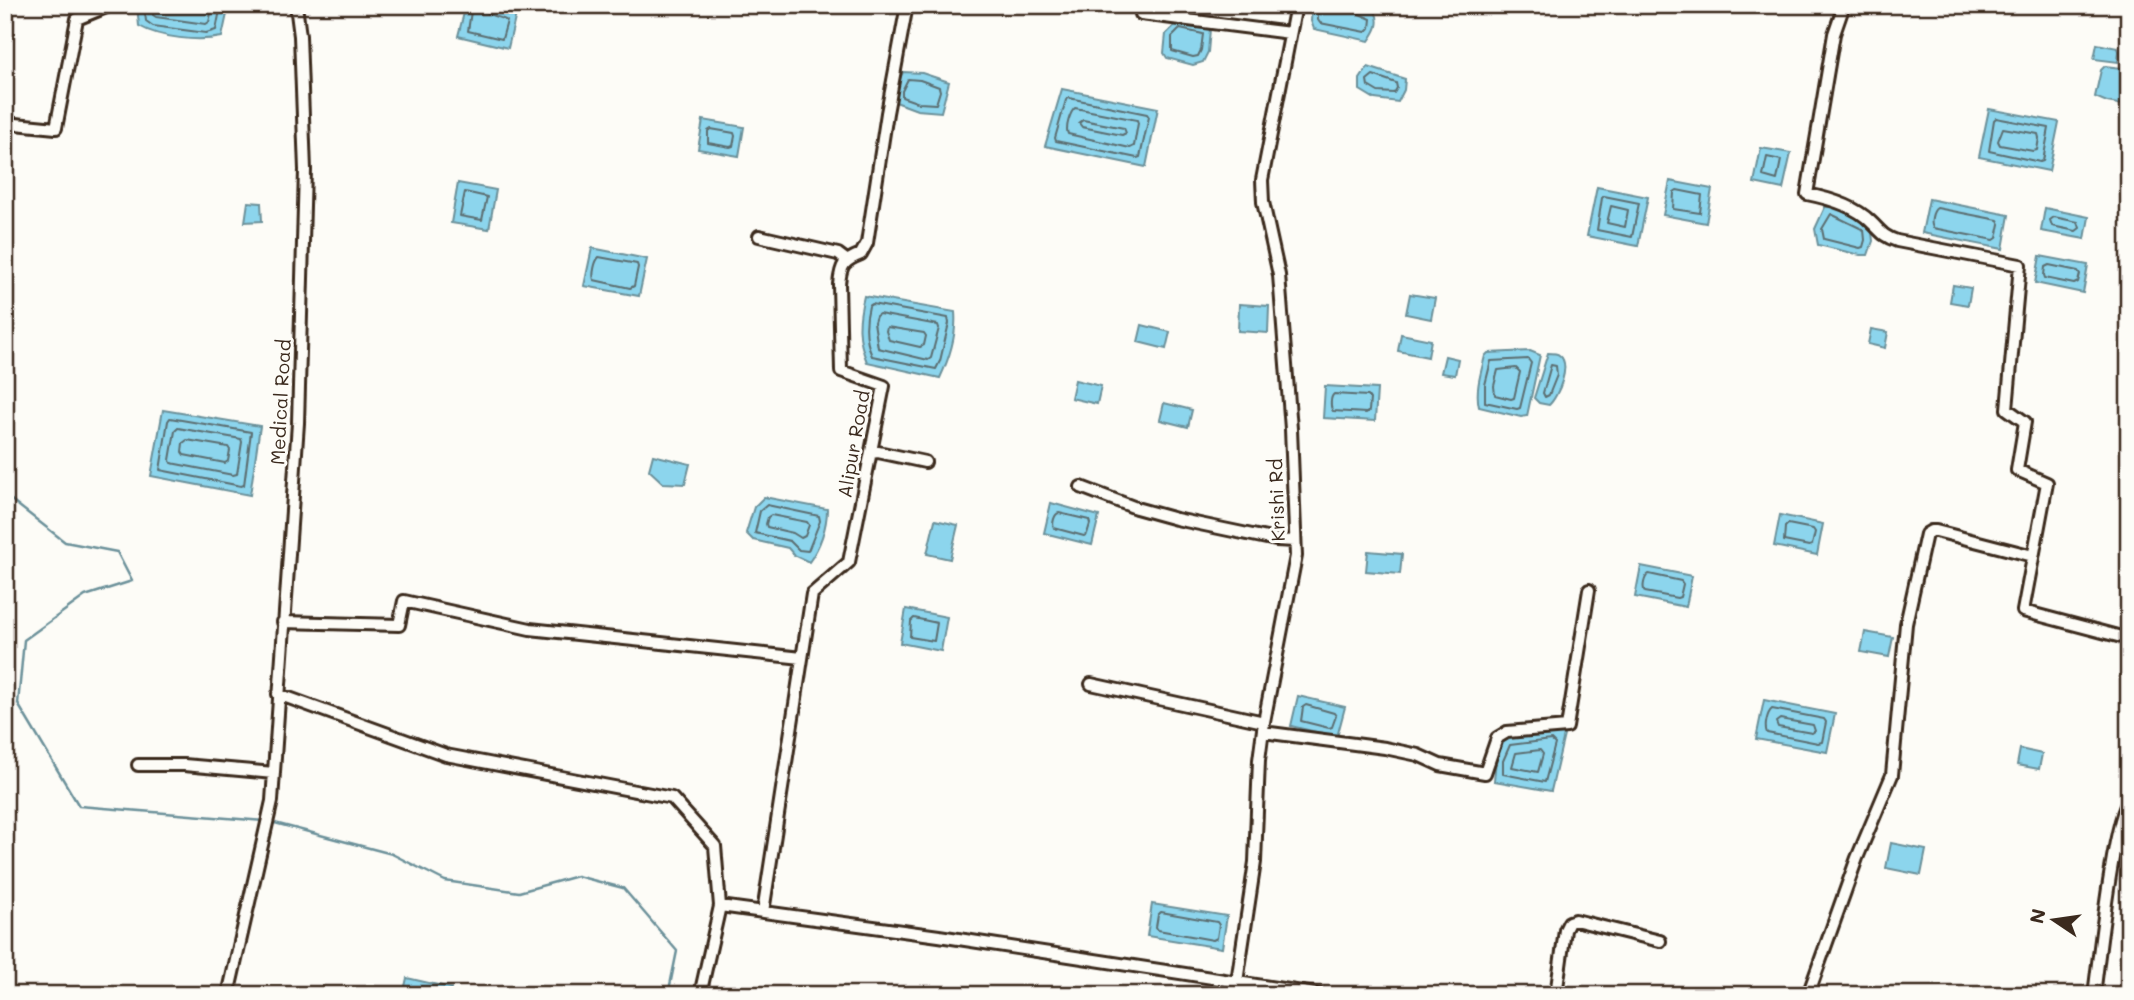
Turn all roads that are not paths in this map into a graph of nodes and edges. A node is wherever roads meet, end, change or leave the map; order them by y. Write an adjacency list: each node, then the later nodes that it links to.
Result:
1 (111, 5): 8 (street)
2 (296, 5): 17 (street, Medical Road)
3 (907, 5): 10 (street)
4 (1296, 5): 7 (street, Krishi Rd)
5 (1844, 5): 15 (street)
6 (1141, 14): 7 (street)
7 (1290, 33): 14 (street, Krishi Rd)
8 (5, 123)
9 (759, 236): 10 (street)
10 (846, 260): 11 (street, Alipur Road)
11 (871, 453): 12 (street); 19 (street, Alipur Road)
12 (925, 462)
13 (1081, 487): 14 (street)
14 (1295, 541): 22 (street, Krishi Rd)
15 (2033, 556): 18 (street); 35 (street)
16 (1589, 590): 22 (street)
17 (284, 622): 19 (street); 21 (street, Medical Road)
18 (2129, 639)
19 (802, 658): 27 (street, Alipur Road)
20 (1091, 684): 22 (street)
21 (278, 694): 24 (street, Medical Road); 26 (street)
22 (1263, 727): 29 (street, Krishi Rd)
23 (138, 765): 24 (street)
24 (274, 773): 30 (street, Medical Road)
25 (2129, 801): 36 (street)
26 (720, 906): 27 (street); 31 (street)
27 (763, 912): 29 (street)
28 (1660, 941): 34 (street)
29 (1238, 981): 32 (street, Krishi Rd); 33 (street)
30 (228, 995)
31 (700, 995)
32 (1236, 995)
33 (1322, 995)
34 (1556, 995)
35 (1808, 995)
36 (2094, 995)

